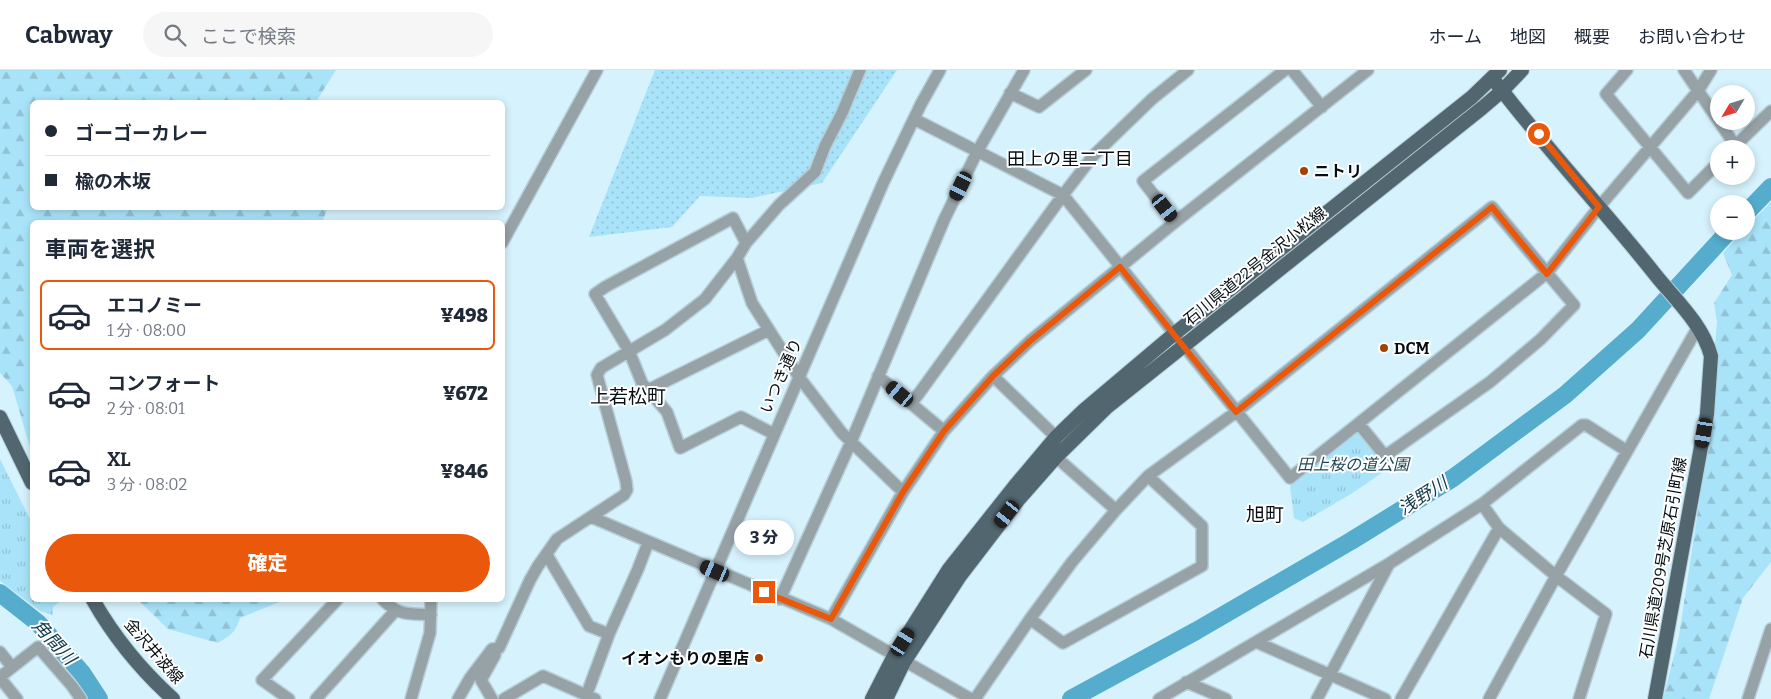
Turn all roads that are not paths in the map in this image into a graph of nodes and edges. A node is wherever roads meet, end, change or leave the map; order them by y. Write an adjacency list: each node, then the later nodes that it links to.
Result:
1 (597, 70): 29 (street)
2 (860, 70): 30 (street)
3 (940, 70): 20 (street, いつき通り)
4 (1024, 70): 17 (street)
5 (1086, 70): 17 (street)
6 (1285, 70): 28 (street)
7 (1292, 70): 18 (street)
8 (1368, 70): 18 (street)
9 (1522, 70): 15 (main road, 石川県道22号金沢小松線)
10 (1627, 70): 23 (street)
11 (1684, 70): 16 (street)
12 (1711, 70): 16 (street)
13 (1185, 71): 26 (street)
14 (1493, 72): 15 (main road); 36 (main road)
15 (1502, 91): 27 (main road); 37 (main road, 石川県道22号金沢小松線)
16 (1698, 91): 21 (street); 23 (street)
17 (1010, 93): 24 (street)
18 (1322, 107): 28 (street)
19 (1771, 111): 22 (street)
20 (914, 119): 24 (street); 41 (street, いつき通り)
21 (1730, 140)
22 (1741, 140)
23 (1651, 148): 25 (street); 27 (street)
24 (977, 152): 26 (street); 39 (street)
25 (1710, 171)
26 (1063, 195): 32 (street); 43 (street)
27 (1599, 207): 33 (street); 34 (main road, 石川県道209号芝原石引町線)
28 (1175, 222): 32 (street)
29 (505, 238)
30 (746, 242): 31 (street); 38 (street)
31 (737, 258): 35 (street); 38 (street)
32 (1120, 267): 36 (street); 40 (street)
33 (1547, 274): 44 (street); 46 (street); 46 (street)
34 (1698, 327): 51 (street); 106 (main road, 石川県道209号芝原石引町線)
35 (769, 330): 41 (street); 42 (street)
36 (1174, 334): 37 (street); 49 (main road)
37 (1183, 346): 44 (street); 52 (main road, 石川県道22号金沢小松線)
38 (629, 351): 42 (street); 58 (street)
39 (878, 376): 43 (street); 50 (street)
40 (993, 376): 47 (street); 49 (street)
41 (799, 377): 48 (street, いつき通り); 50 (street)
42 (648, 390): 48 (street)
43 (912, 404): 47 (street)
44 (1236, 412): 46 (street); 53 (street)
45 (0, 417): 54 (main road)
46 (1359, 424)
47 (944, 431): 55 (street)
48 (774, 434): 63 (street, いつき通り)
49 (1056, 436): 79 (main road)
50 (851, 442): 55 (street); 65 (street)
51 (1627, 451): 56 (street); 64 (street)
52 (1056, 457): 57 (street); 79 (main road, 石川県道22号金沢小松線)
53 (1148, 476): 57 (street); 73 (street)
54 (30, 479)
55 (903, 492): 72 (street)
56 (1482, 504): 59 (street); 62 (street)
57 (1116, 510): 73 (street)
58 (591, 517): 60 (street); 61 (street)
59 (1499, 528): 64 (street); 103 (street)
60 (648, 543): 63 (street); 74 (street)
61 (547, 555): 74 (street); 77 (street)
62 (1390, 563): 76 (street); 81 (street)
63 (715, 571): 65 (street); 94 (street, いつき通り)
64 (1556, 576): 104 (street); 105 (street)
65 (780, 599): 72 (street)
66 (94, 602): 87 (main road, 金沢井波線)
67 (334, 602): 88 (street)
68 (385, 602): 70 (street)
69 (431, 602): 71 (street)
70 (395, 611): 71 (street); 89 (street)
71 (431, 615): 90 (street)
72 (831, 619): 79 (street)
73 (1030, 619): 98 (street)
74 (609, 634): 84 (street)
75 (1770, 634): 107 (street)
76 (1256, 642): 81 (street); 83 (street)
77 (499, 648): 91 (street); 92 (street)
78 (0, 652): 80 (street)
79 (899, 659): 95 (main road); 96 (main road, 石川県道22号金沢小松線); 97 (street)
80 (12, 667): 82 (street); 86 (street)
81 (1329, 675): 101 (street); 102 (street)
82 (0, 677): 85 (street)
83 (1186, 682): 99 (street); 100 (street)
84 (589, 698): 93 (street)
85 (18, 699)
86 (81, 699)
87 (173, 699)
88 (289, 699)
89 (316, 699)
90 (411, 699)
91 (458, 699)
92 (492, 699)
93 (504, 699)
94 (660, 699)
95 (872, 699)
96 (886, 699)
97 (971, 699)
98 (976, 699)
99 (1159, 699)
100 (1226, 699)
101 (1317, 699)
102 (1385, 699)
103 (1401, 699)
104 (1489, 699)
105 (1579, 699)
106 (1656, 699)
107 (1748, 699)

